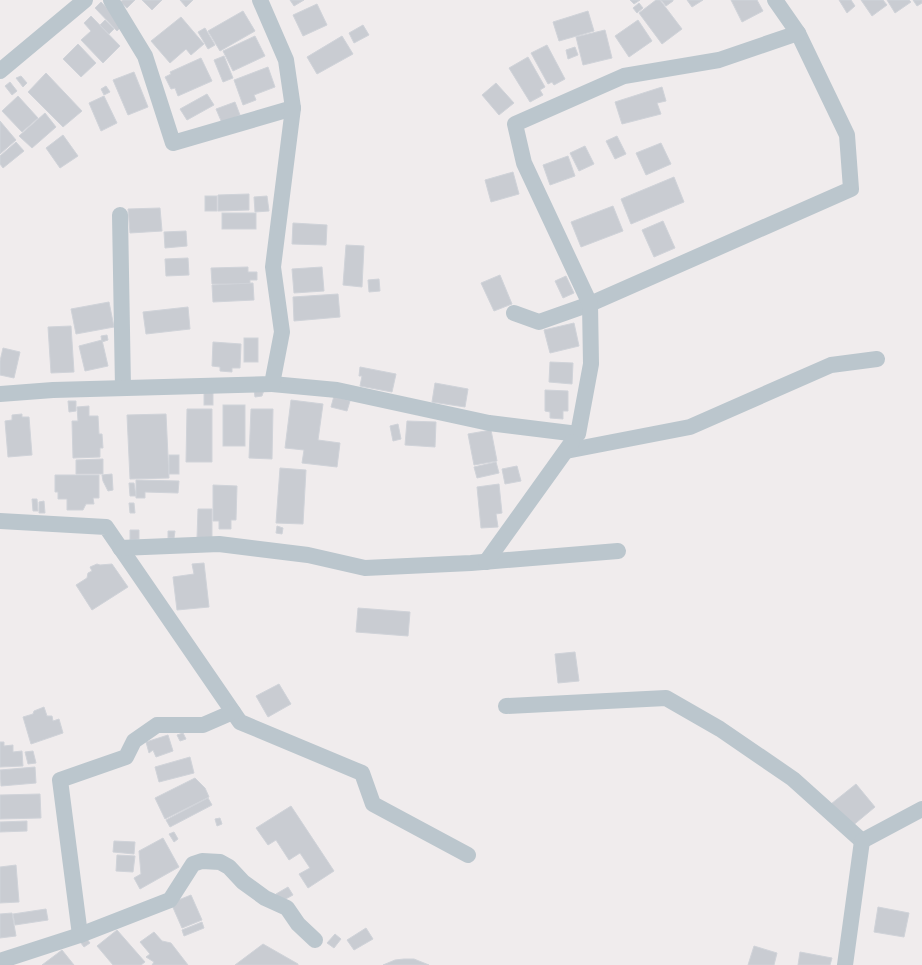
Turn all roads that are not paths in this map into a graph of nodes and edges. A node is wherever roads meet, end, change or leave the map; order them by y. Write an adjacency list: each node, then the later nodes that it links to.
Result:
1 (84, 0): 6 (street)
2 (110, 0): 7 (street)
3 (260, 0): 7 (street)
4 (775, 0): 5 (street)
5 (798, 33): 9 (street); 9 (street)
6 (0, 71)
7 (293, 108): 12 (street)
8 (120, 215): 13 (street)
9 (590, 304): 10 (street); 15 (street)
10 (514, 313)
11 (877, 359): 16 (street)
12 (272, 384): 13 (street); 15 (street)
13 (123, 388): 14 (street)
14 (0, 394)
15 (578, 434): 16 (street)
16 (566, 451): 20 (street)
17 (0, 521): 18 (street)
18 (120, 548): 20 (street); 22 (street)
19 (618, 551): 20 (street)
20 (486, 562)
21 (506, 706): 24 (street)
22 (233, 712): 25 (street); 26 (street)
23 (922, 809): 24 (street)
24 (862, 841): 29 (street)
25 (468, 855)
26 (80, 935): 27 (street); 28 (street)
27 (315, 940)
28 (0, 961)
29 (845, 965)

